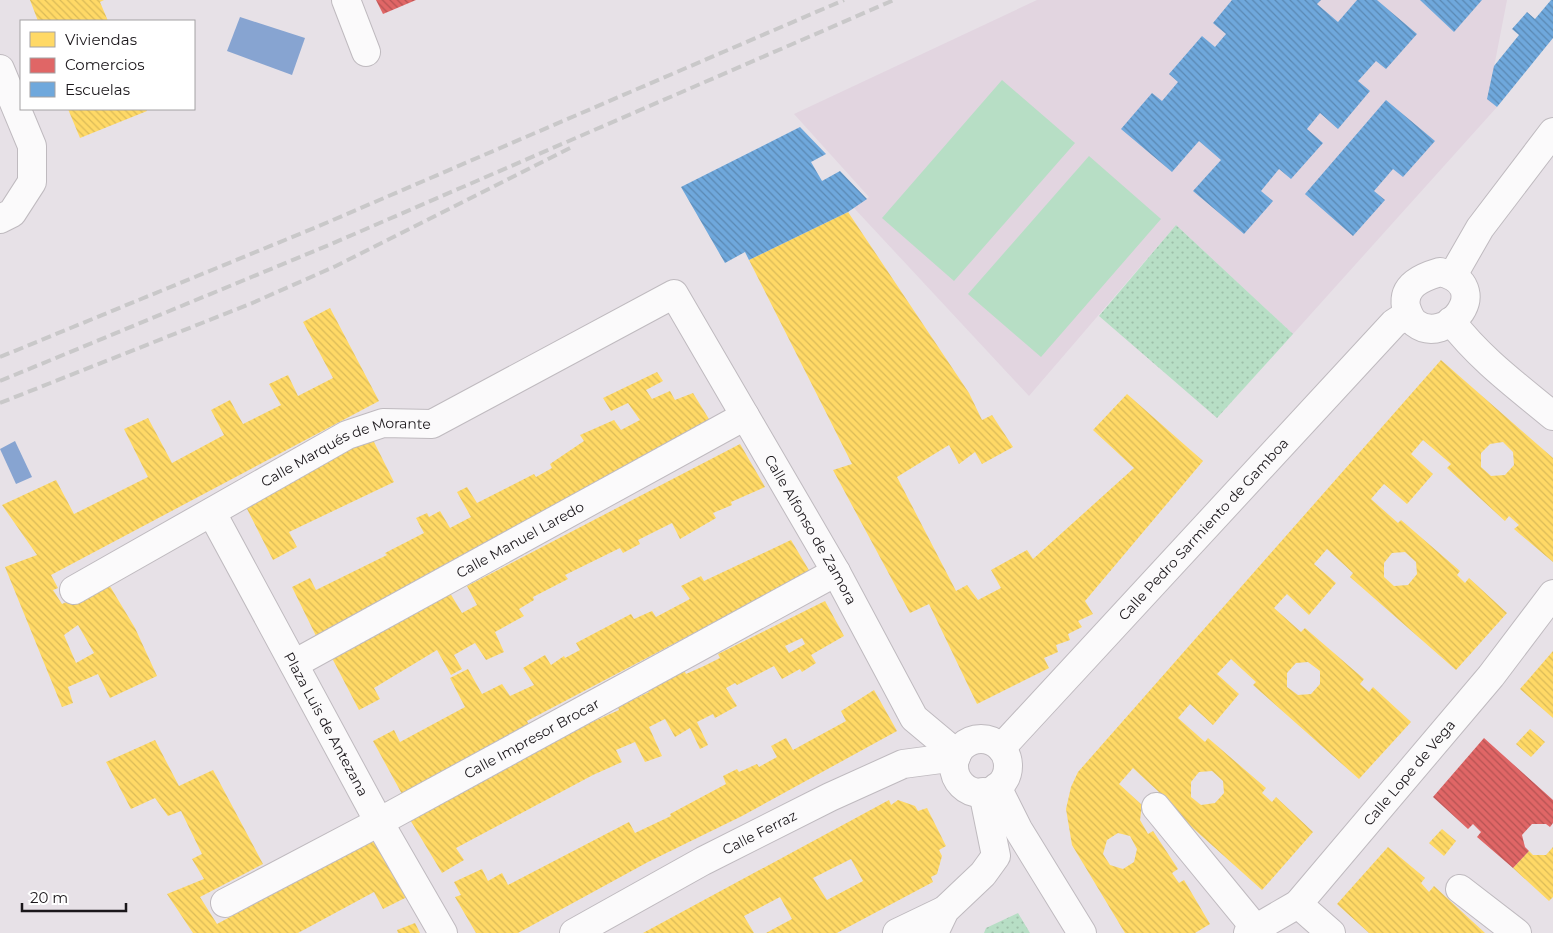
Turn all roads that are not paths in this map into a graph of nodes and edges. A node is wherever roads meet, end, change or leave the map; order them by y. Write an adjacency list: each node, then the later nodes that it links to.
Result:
1 (346, 0): 2 (street)
2 (366, 52)
3 (0, 69): 5 (street)
4 (1553, 132): 6 (street)
5 (0, 219)
6 (1453, 275): 8 (street); 9 (street)
7 (674, 294): 10 (street, Calle Alfonso de Zamora); 12 (street, Calle Marqués de Morante)
8 (1408, 314): 9 (street); 17 (street, Calle Pedro Sarmiento de Gamboa)
9 (1451, 321): 11 (street)
10 (745, 416): 13 (street, Calle Alfonso de Zamora); 16 (street, Calle Manuel Laredo)
11 (1553, 416)
12 (212, 513): 14 (street, Calle Marqués de Morante); 16 (street, Plaza Luis de Antezana)
13 (836, 572): 18 (street, Calle Alfonso de Zamora); 21 (street, Calle Impresor Brocar)
14 (74, 590)
15 (1553, 594): 24 (street, Calle Lope de Vega)
16 (294, 664): 21 (street, Plaza Luis de Antezana)
17 (1001, 748): 18 (street); 19 (street)
18 (957, 755): 19 (street); 28 (street, Calle Ferraz)
19 (990, 790): 25 (street); 30 (street)
20 (1156, 808): 26 (street)
21 (379, 822): 23 (street, Calle Impresor Brocar); 27 (street, Plaza Luis de Antezana)
22 (1460, 889): 32 (street)
23 (225, 903)
24 (1298, 904): 26 (street, Calle Lope de Vega); 31 (street)
25 (940, 922): 29 (street)
26 (1252, 931)
27 (442, 933)
28 (574, 933)
29 (897, 933)
30 (1082, 933)
31 (1331, 933)
32 (1517, 933)

